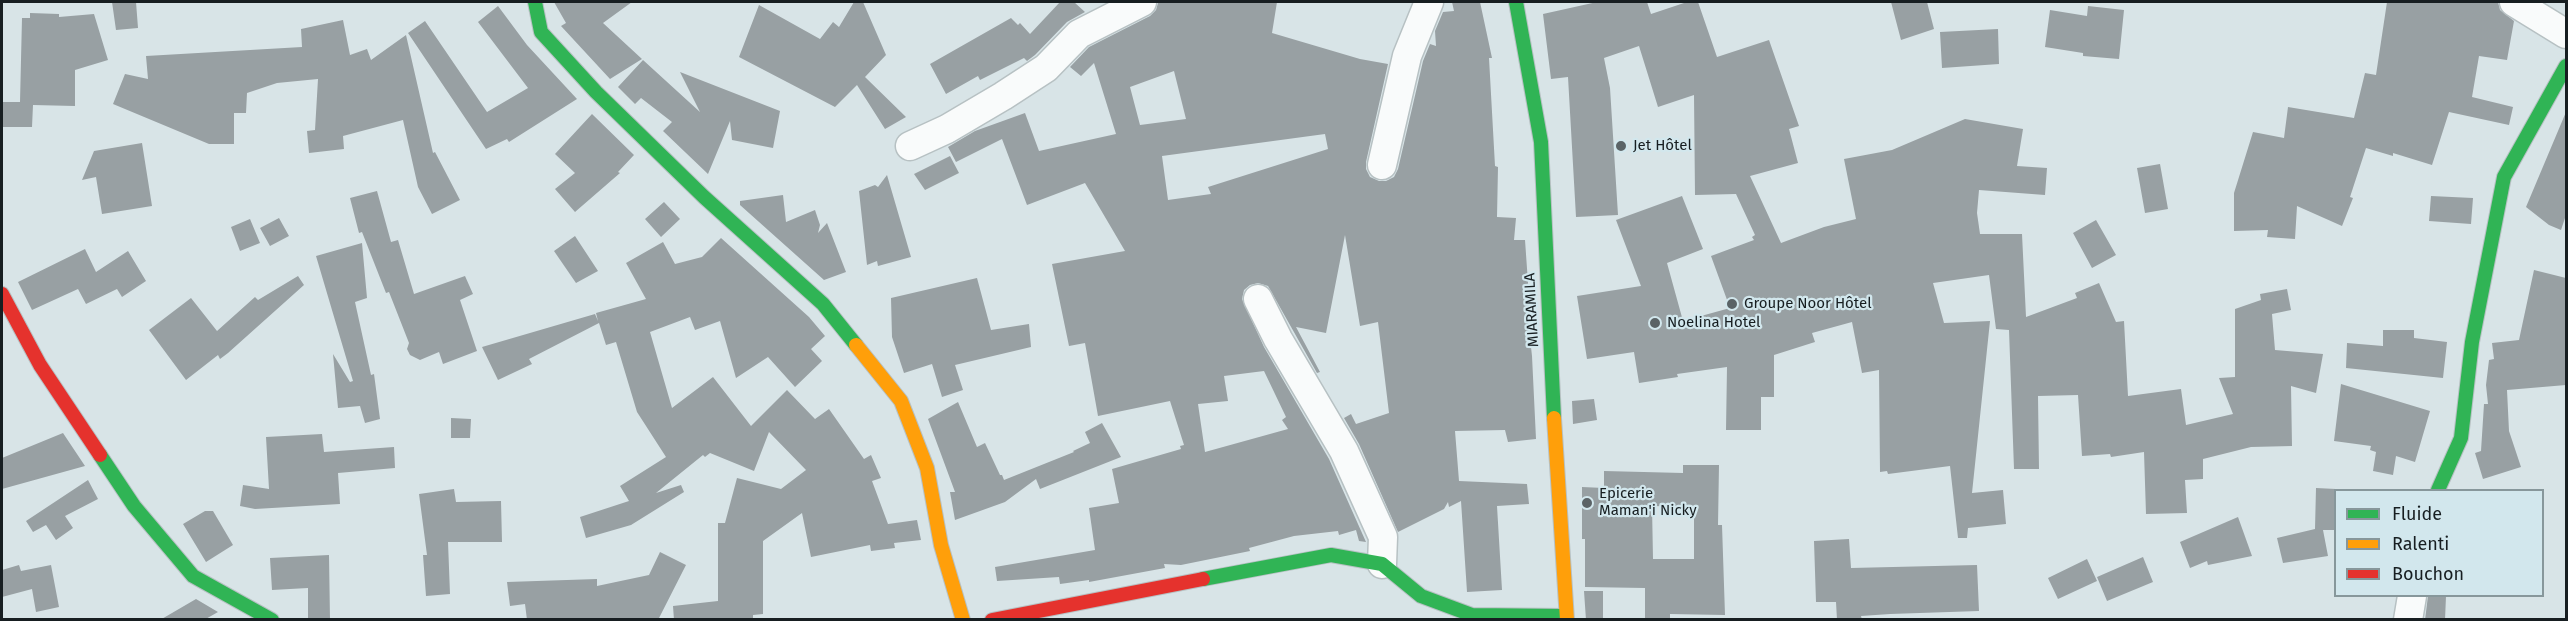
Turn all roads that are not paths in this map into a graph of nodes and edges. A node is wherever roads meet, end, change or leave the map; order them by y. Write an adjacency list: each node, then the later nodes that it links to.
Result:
1 (535, 2): 17 (street)
2 (1142, 2): 8 (street)
3 (1429, 2): 9 (street)
4 (1516, 2): 15 (street, MIARAMILA)
5 (2514, 2): 6 (street)
6 (2566, 34)
7 (2566, 66): 12 (street)
8 (910, 146)
9 (1382, 165)
10 (2, 294): 16 (street)
11 (1258, 299): 13 (street)
12 (2438, 489)
13 (1382, 564): 15 (street); 18 (street)
14 (2412, 597): 19 (street)
15 (1566, 617)
16 (272, 620)
17 (963, 620)
18 (992, 620)
19 (2408, 620)

